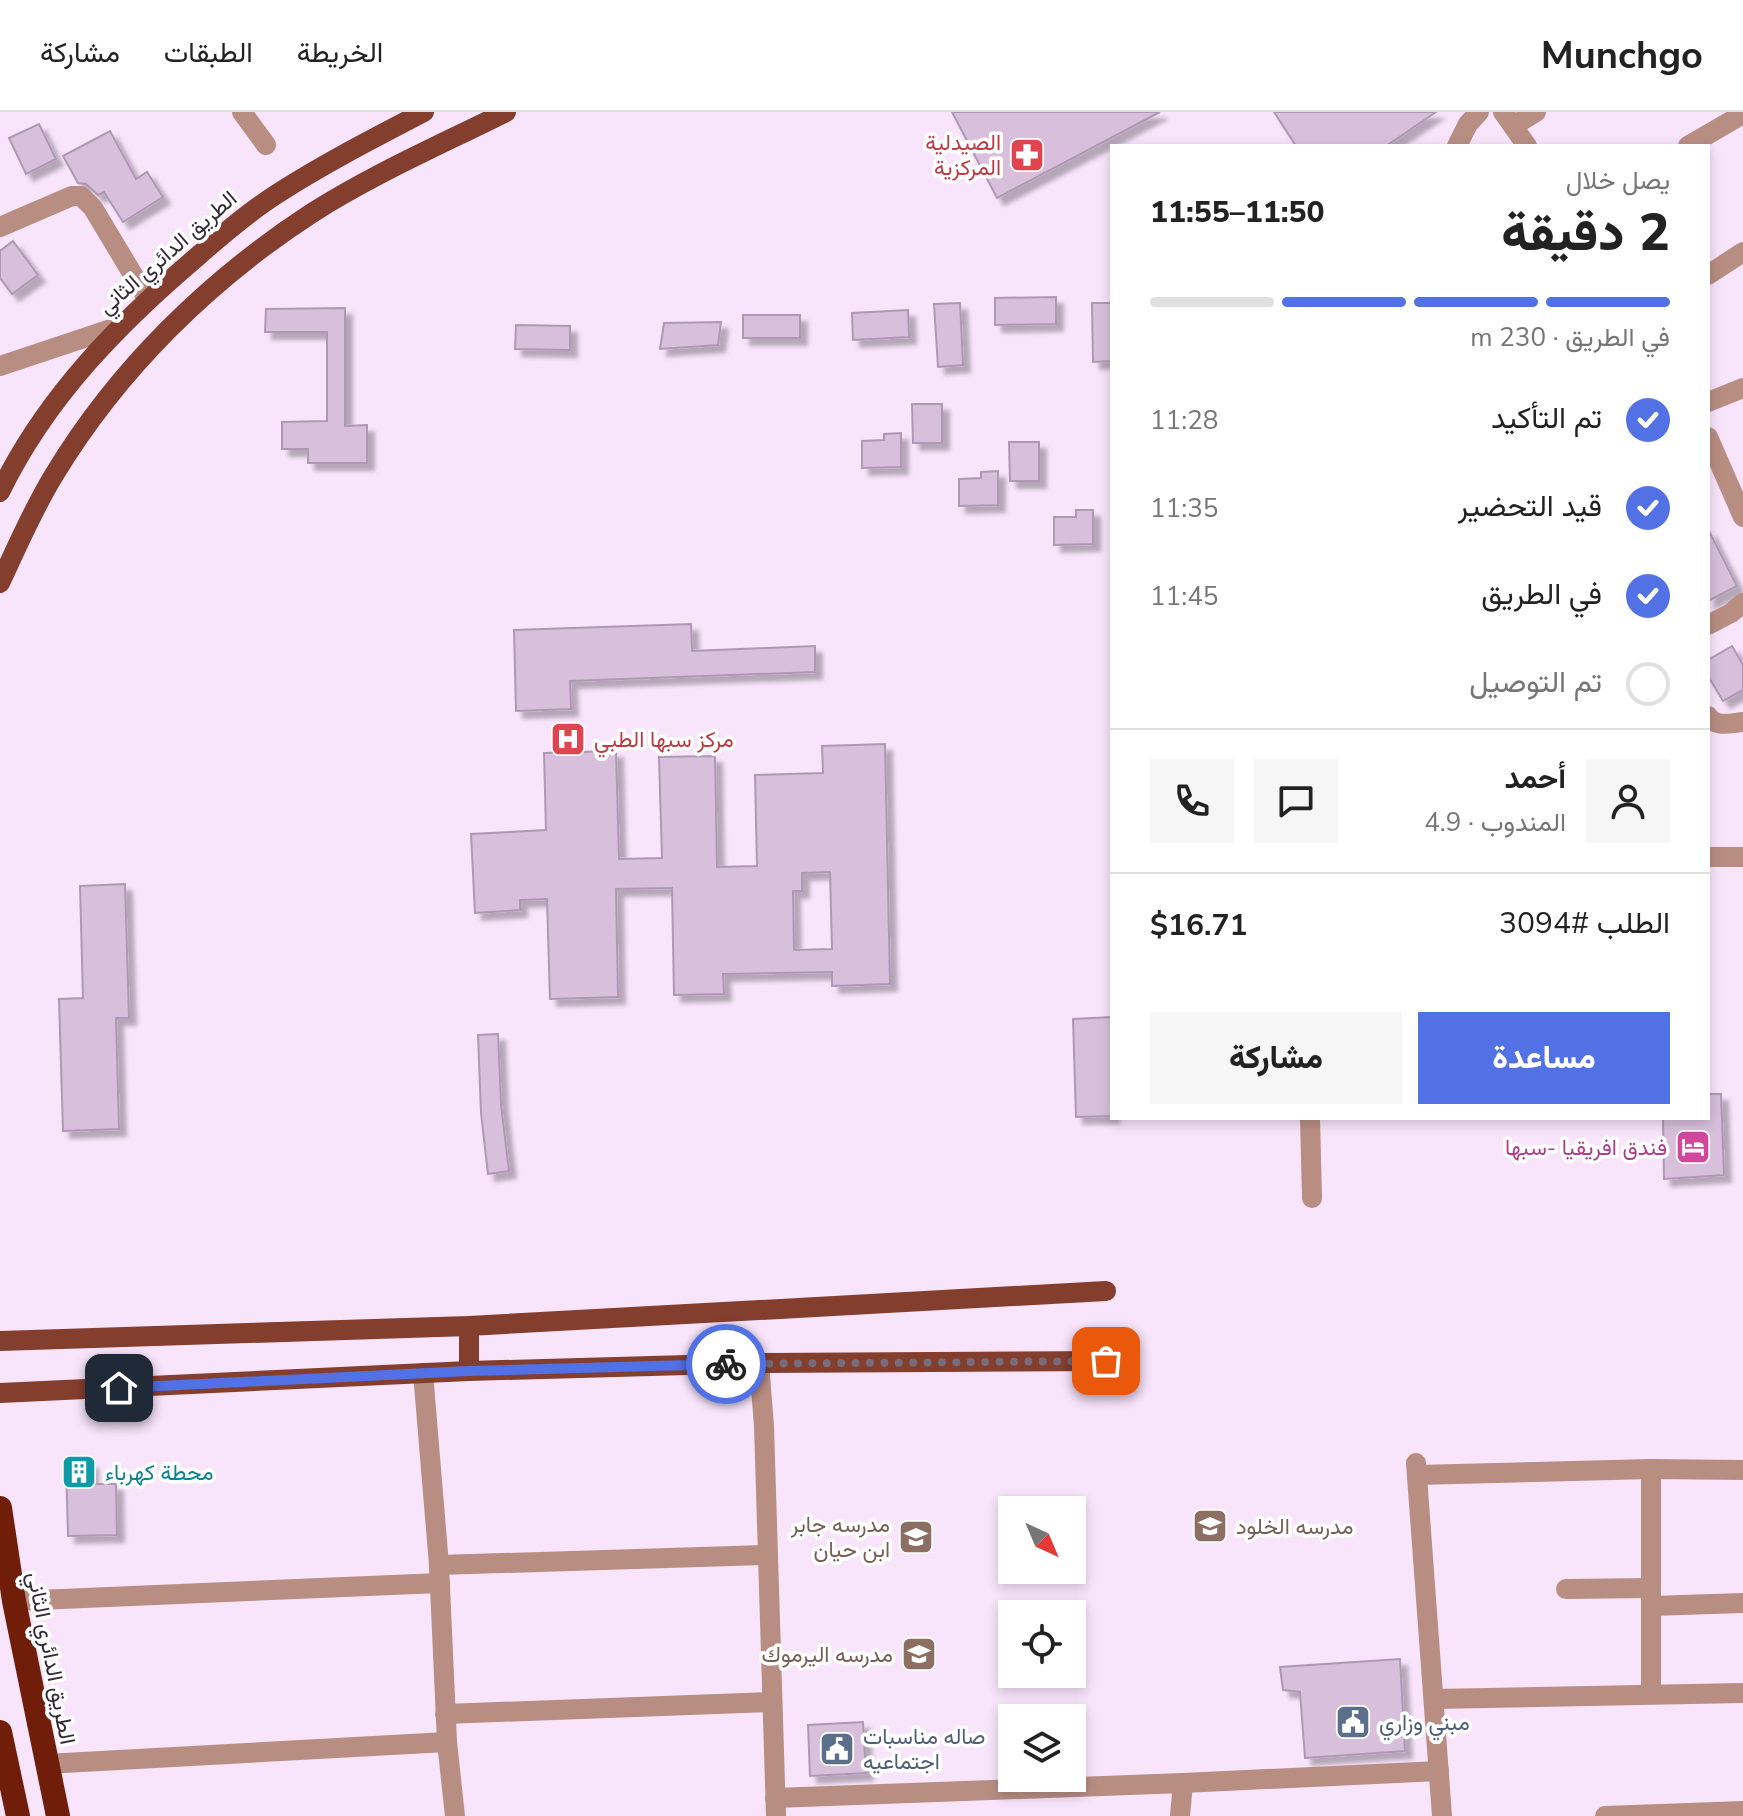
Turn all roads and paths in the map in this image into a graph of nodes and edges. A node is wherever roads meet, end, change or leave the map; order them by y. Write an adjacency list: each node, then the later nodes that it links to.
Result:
1 (242, 112): 11 (street)
2 (424, 112): 15 (main road, الطريق الدائري الثاني)
3 (506, 112): 23 (main road)
4 (1479, 112): 8 (street)
5 (1536, 112): 7 (street)
6 (1743, 114): 10 (street)
7 (1508, 119): 9 (street)
8 (1458, 144)
9 (1526, 144)
10 (1691, 144)
11 (266, 145)
12 (0, 227): 15 (street)
13 (1743, 252): 14 (street)
14 (1710, 274)
15 (147, 298): 16 (main road, الطريق الدائري الثاني)
16 (117, 327): 17 (street); 21 (main road, الطريق الدائري الثاني)
17 (0, 366)
18 (1743, 388): 19 (street)
19 (1710, 401)
20 (1710, 442): 22 (street)
21 (0, 492)
22 (1743, 517)
23 (0, 583)
24 (1743, 603): 25 (street)
25 (1710, 624)
26 (1710, 719): 27 (street)
27 (1743, 722)
28 (1710, 857): 29 (street)
29 (1743, 857)
30 (1310, 1120): 31 (street)
31 (1312, 1198)
32 (1106, 1291): 33 (main road)
33 (469, 1326): 34 (main road); 37 (main road)
34 (0, 1341)
35 (1106, 1361): 36 (main road)
36 (759, 1363): 37 (main road); 43 (street)
37 (469, 1371): 38 (main road)
38 (423, 1373): 39 (main road); 44 (street)
39 (0, 1393)
40 (1651, 1469): 41 (street); 46 (street); 51 (street)
41 (1743, 1470)
42 (0, 1508): 47 (highway, الطريق الدائري الثاني)
43 (767, 1555): 44 (street); 52 (street)
44 (440, 1574): 47 (street); 53 (street)
45 (1566, 1589): 46 (street)
46 (1651, 1597): 48 (street); 50 (street)
47 (14, 1601): 56 (highway, الطريق الدائري الثاني)
48 (1743, 1603)
49 (1743, 1693): 50 (street)
50 (1651, 1694): 51 (street)
51 (1434, 1699): 57 (street)
52 (772, 1702): 53 (street); 59 (street)
53 (445, 1714): 55 (street)
54 (0, 1732): 61 (highway)
55 (447, 1742): 56 (street); 63 (street)
56 (46, 1764): 62 (highway, الطريق الدائري الثاني)
57 (1439, 1771): 58 (street); 65 (street)
58 (1183, 1783): 59 (street); 64 (street)
59 (776, 1807)
60 (1743, 1811): 66 (street)
61 (18, 1816)
62 (58, 1816)
63 (455, 1816)
64 (1180, 1816)
65 (1442, 1816)
66 (1605, 1816)

